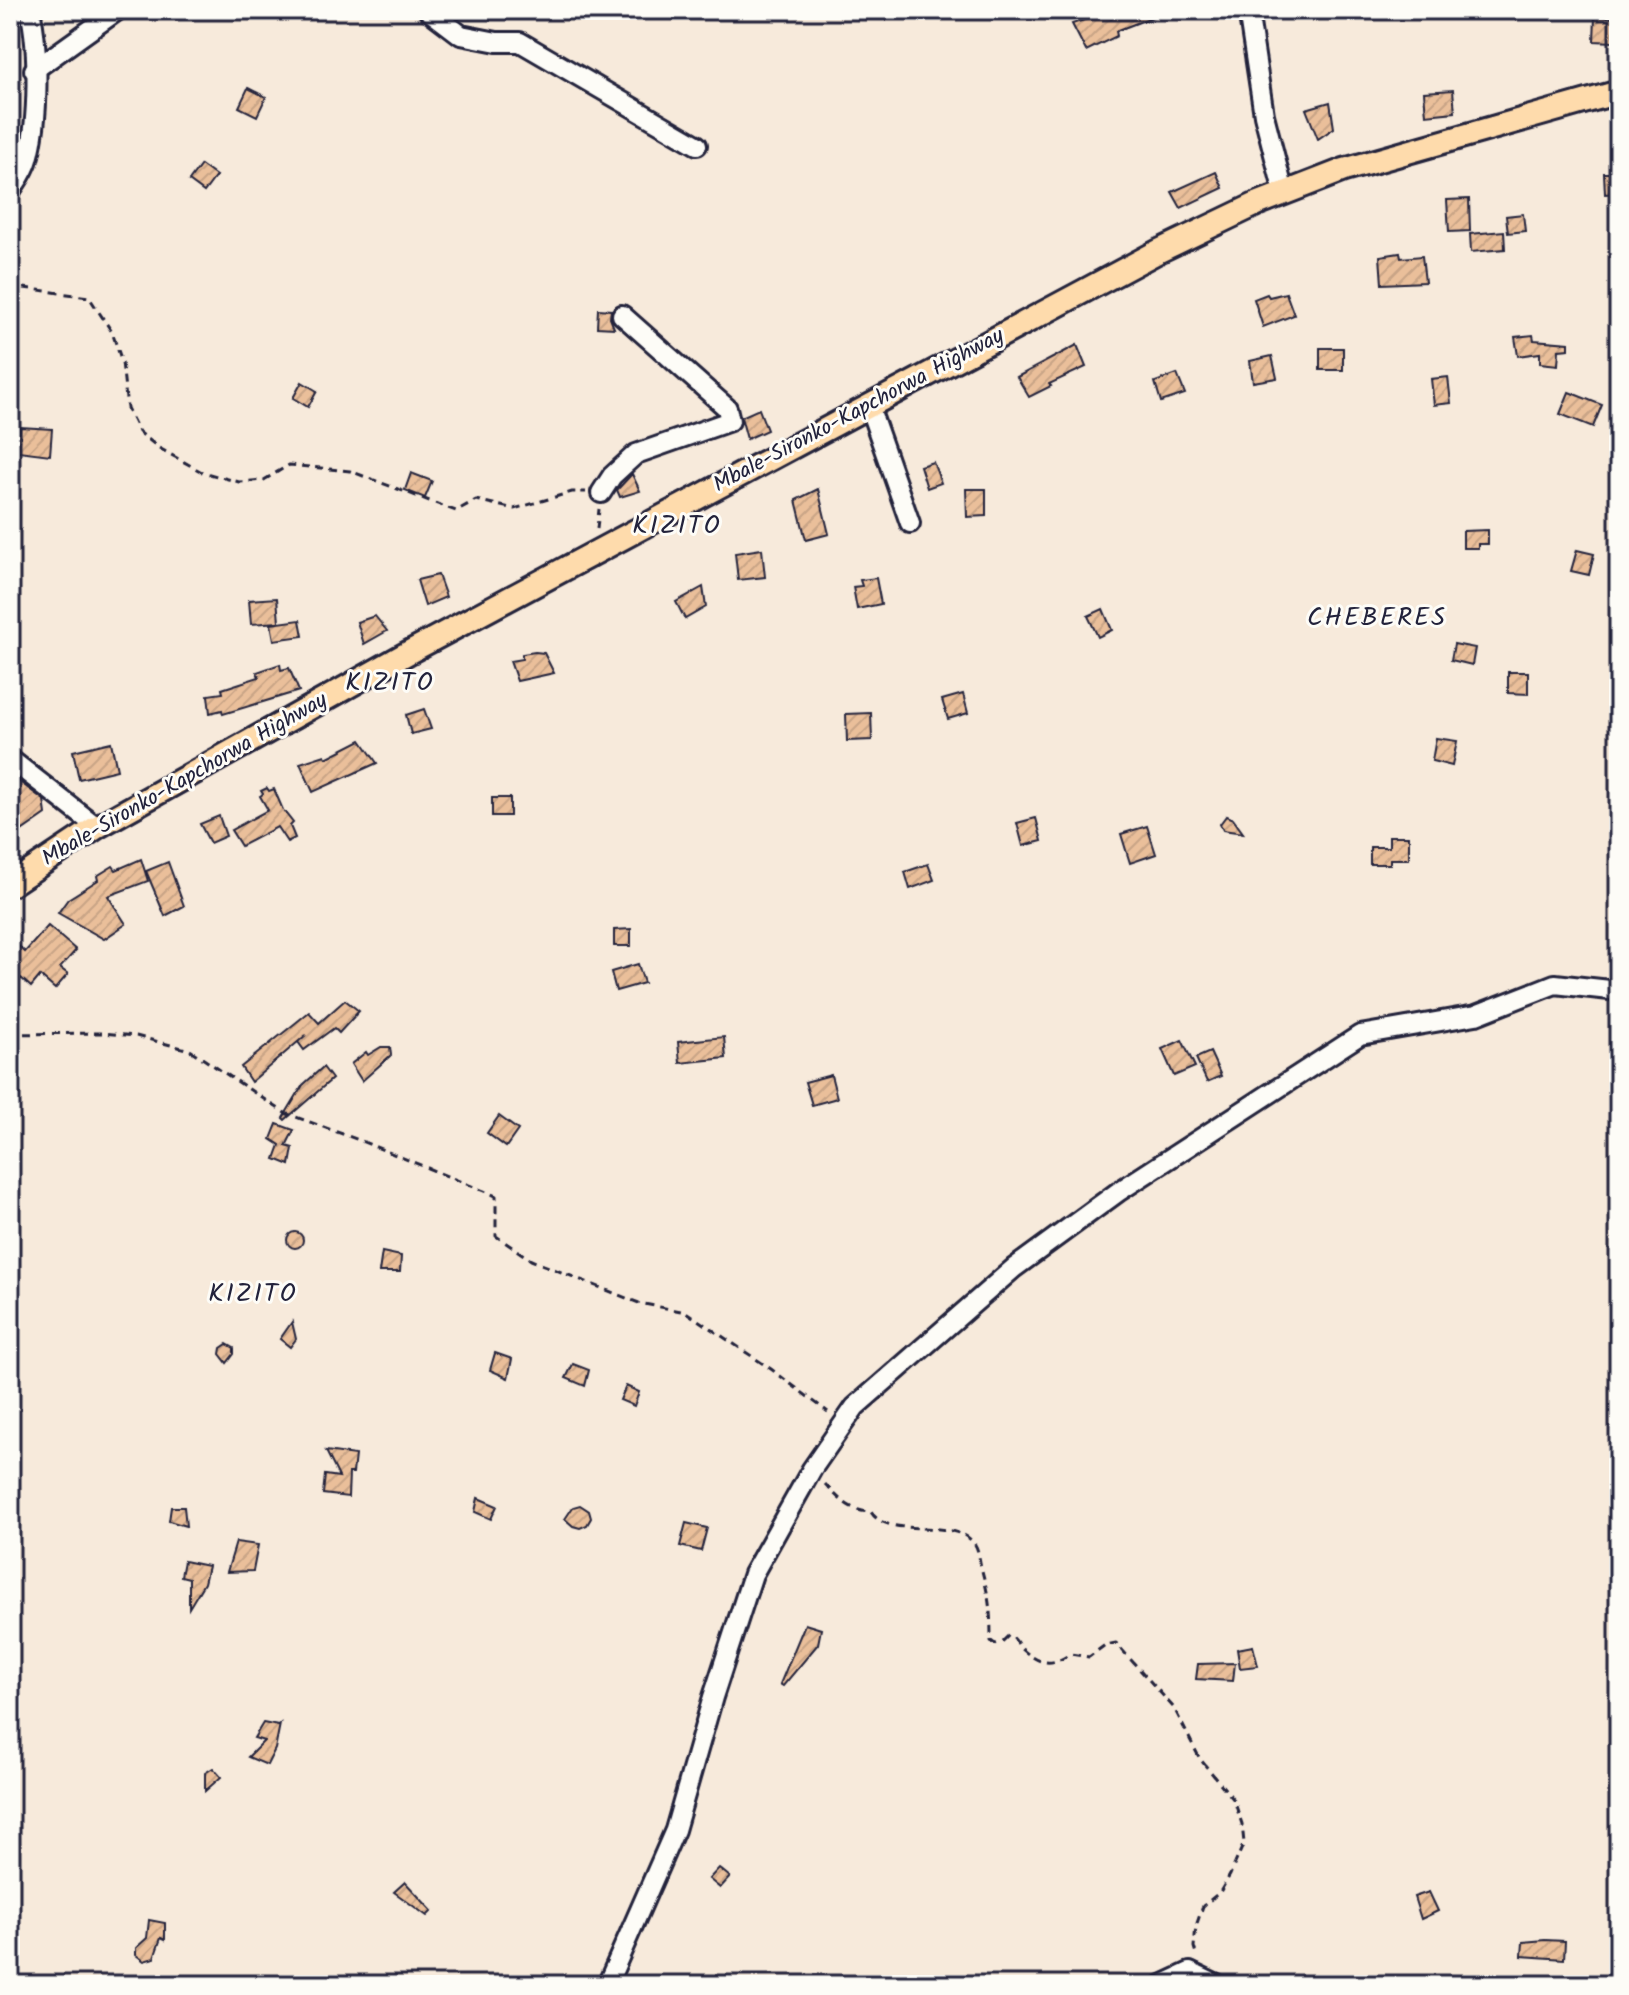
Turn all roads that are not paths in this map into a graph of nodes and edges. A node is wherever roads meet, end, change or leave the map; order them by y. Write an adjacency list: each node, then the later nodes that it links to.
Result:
1 (30, 10): 5 (street)
2 (118, 10): 5 (street)
3 (428, 10): 7 (street)
4 (1248, 10): 9 (street)
5 (34, 70): 8 (street)
6 (1619, 92): 9 (main road, Mbale-Sironko-Kapchorwa Highway)
7 (697, 145)
8 (10, 192)
9 (1284, 193): 11 (main road, Mbale-Sironko-Kapchorwa Highway)
10 (622, 315): 12 (street)
11 (869, 406): 13 (street); 15 (main road, Mbale-Sironko-Kapchorwa Highway)
12 (601, 493)
13 (910, 523)
14 (10, 759): 15 (street)
15 (97, 827): 16 (main road, Mbale-Sironko-Kapchorwa Highway)
16 (10, 885)
17 (1619, 991): 19 (street)
18 (1210, 1981): 20 (street)
19 (607, 1985)
20 (1162, 1985)

